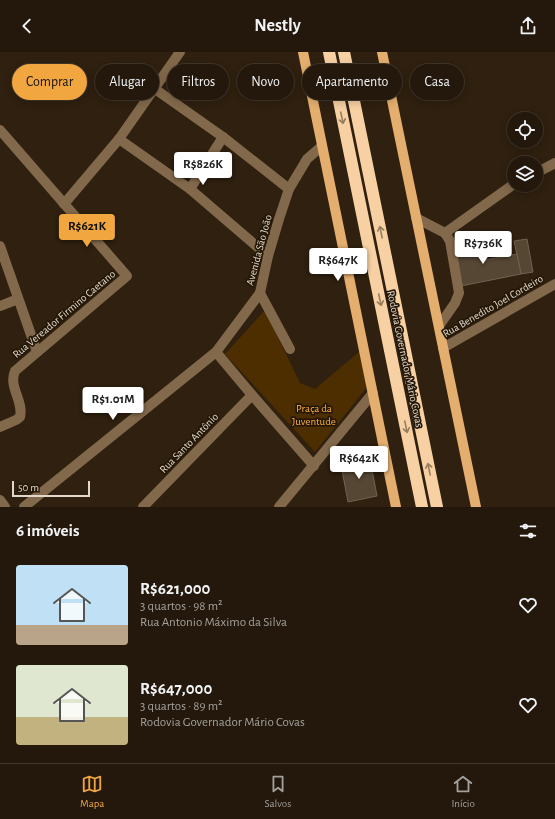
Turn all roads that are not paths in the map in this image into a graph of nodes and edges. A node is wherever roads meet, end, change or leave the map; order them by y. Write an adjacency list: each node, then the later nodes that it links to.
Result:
1 (180, 52): 6 (street)
2 (303, 52): 12 (main road)
3 (329, 52): 42 (highway, Rodovia Governador Mário Covas, one-way to 42)
4 (344, 52): 43 (highway, Rodovia Governador Mário Covas, one-way to 4)
5 (382, 52): 19 (main road)
6 (159, 83)
7 (159, 92): 10 (street)
8 (147, 100): 11 (street)
9 (0, 130): 18 (street)
10 (223, 137): 15 (street); 16 (street)
11 (119, 139): 15 (street); 18 (street)
12 (322, 146): 16 (street, Avenida São João); 32 (main road)
13 (555, 163): 14 (street)
14 (543, 169)
15 (190, 189): 22 (street)
16 (290, 189): 22 (street, Avenida São João)
17 (507, 189): 20 (street)
18 (64, 204): 30 (street, Rua Vereador Firmino Caetano)
19 (416, 218): 20 (street); 27 (main road)
20 (445, 233): 27 (street)
21 (0, 246): 25 (street)
22 (268, 256): 24 (street, Avenida São João)
23 (555, 284): 28 (street, Rua Benedito Joel Cordeiro)
24 (260, 293): 29 (street); 31 (street, Avenida São João)
25 (18, 299): 26 (street); 30 (street)
26 (0, 306)
27 (439, 326): 28 (main road)
28 (443, 348): 44 (main road)
29 (290, 349)
30 (37, 352): 34 (street, Rua Vereador Firmino Caetano)
31 (216, 352): 33 (street); 38 (street, Avenida São João)
32 (373, 393): 35 (street); 41 (main road)
33 (252, 395): 35 (street); 39 (street, Rua Santo Antônio)
34 (0, 427)
35 (314, 466): 40 (street)
36 (0, 500): 37 (street)
37 (5, 507)
38 (24, 507)
39 (143, 507)
40 (279, 507)
41 (396, 507)
42 (422, 507)
43 (437, 507)
44 (476, 507)

